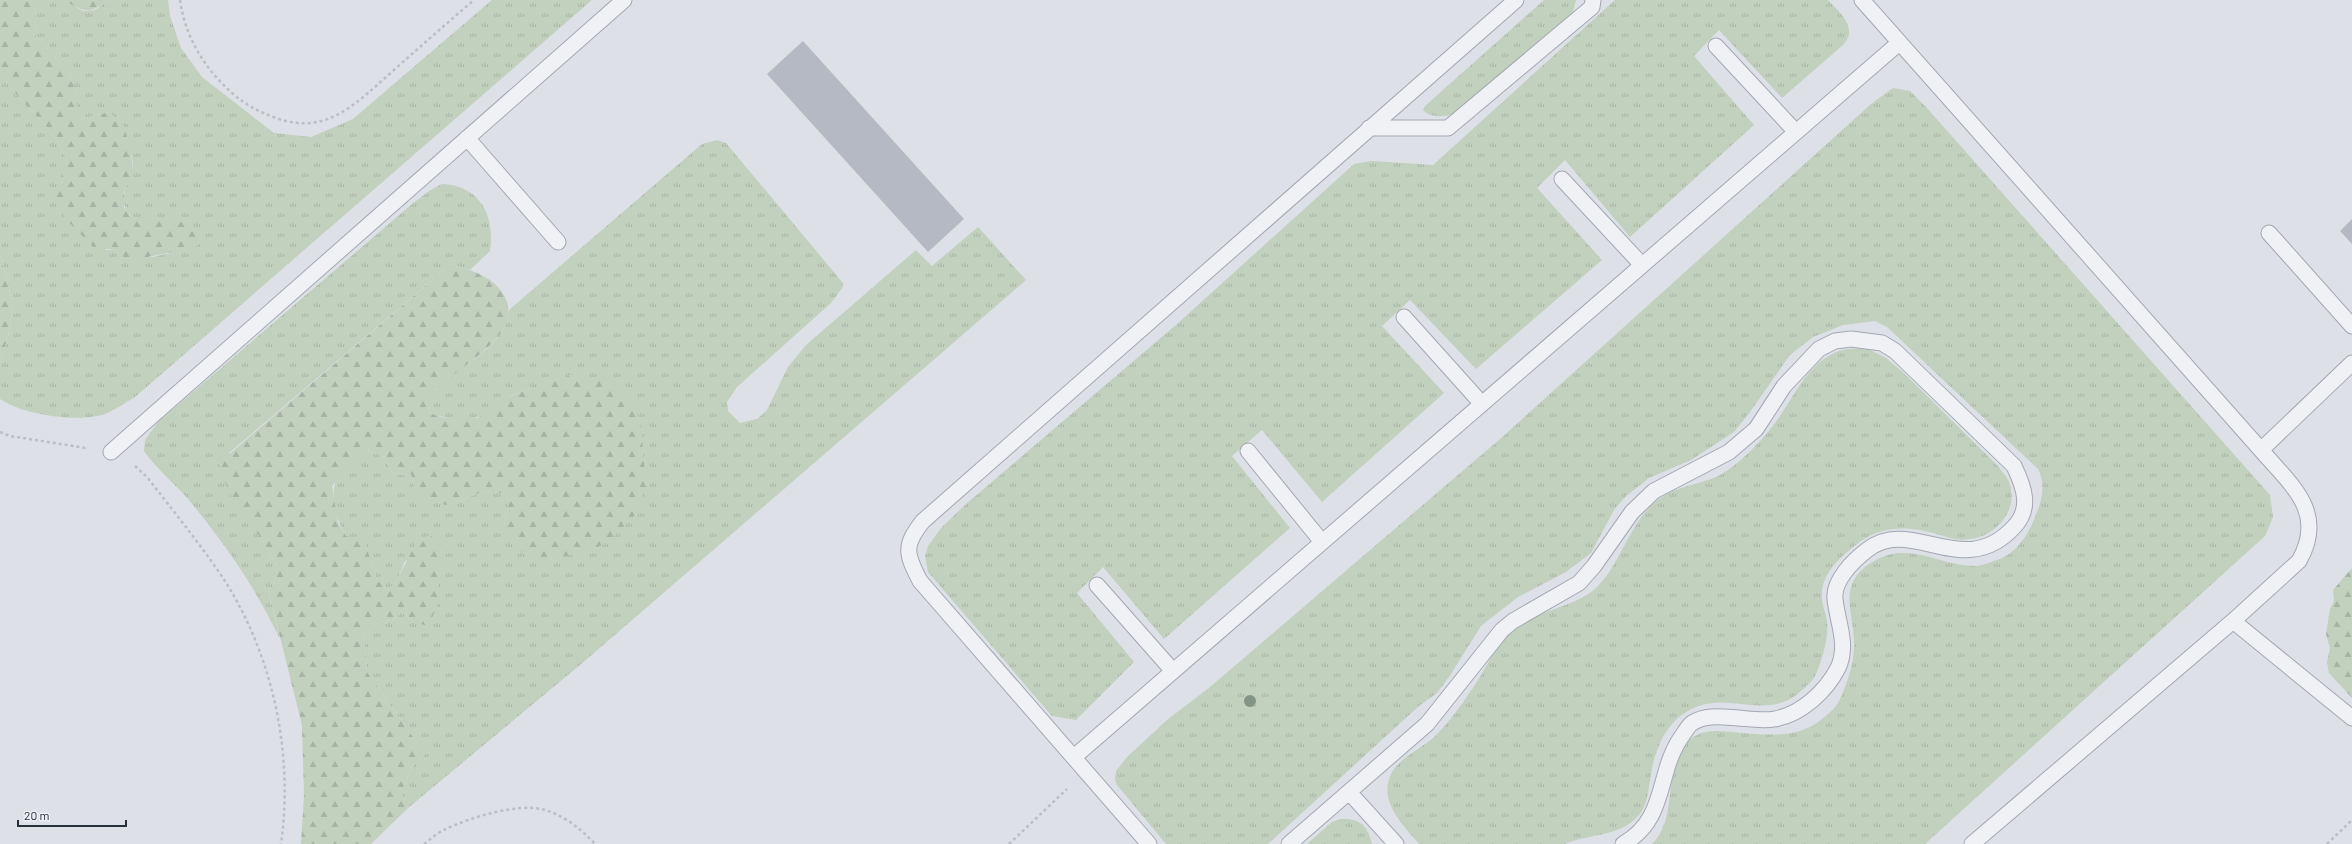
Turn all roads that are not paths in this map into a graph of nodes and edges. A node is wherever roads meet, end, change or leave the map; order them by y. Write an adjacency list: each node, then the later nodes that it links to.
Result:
1 (624, 0): 9 (lane)
2 (1516, 0): 7 (lane)
3 (1593, 0): 7 (lane)
4 (1862, 0): 5 (lane)
5 (1899, 43): 8 (lane); 18 (lane)
6 (1716, 46): 8 (lane)
7 (1368, 128): 26 (lane)
8 (1796, 132): 13 (lane)
9 (467, 138): 12 (lane); 20 (lane)
10 (1562, 179): 13 (lane)
11 (2269, 233): 15 (lane)
12 (558, 242)
13 (1642, 265): 17 (lane)
14 (1404, 317): 17 (lane)
15 (2352, 326)
16 (2352, 363): 18 (lane)
17 (1482, 404): 21 (lane)
18 (2261, 450): 23 (lane)
19 (1248, 451): 21 (lane)
20 (111, 452)
21 (1322, 542): 24 (lane)
22 (1096, 585): 24 (lane)
23 (2233, 621): 25 (lane); 32 (lane)
24 (1173, 671): 26 (lane)
25 (2352, 718)
26 (1074, 757): 28 (lane)
27 (1349, 792): 29 (lane); 30 (lane); 31 (lane)
28 (1149, 844)
29 (1289, 844)
30 (1396, 844)
31 (1623, 844)
32 (1972, 844)

